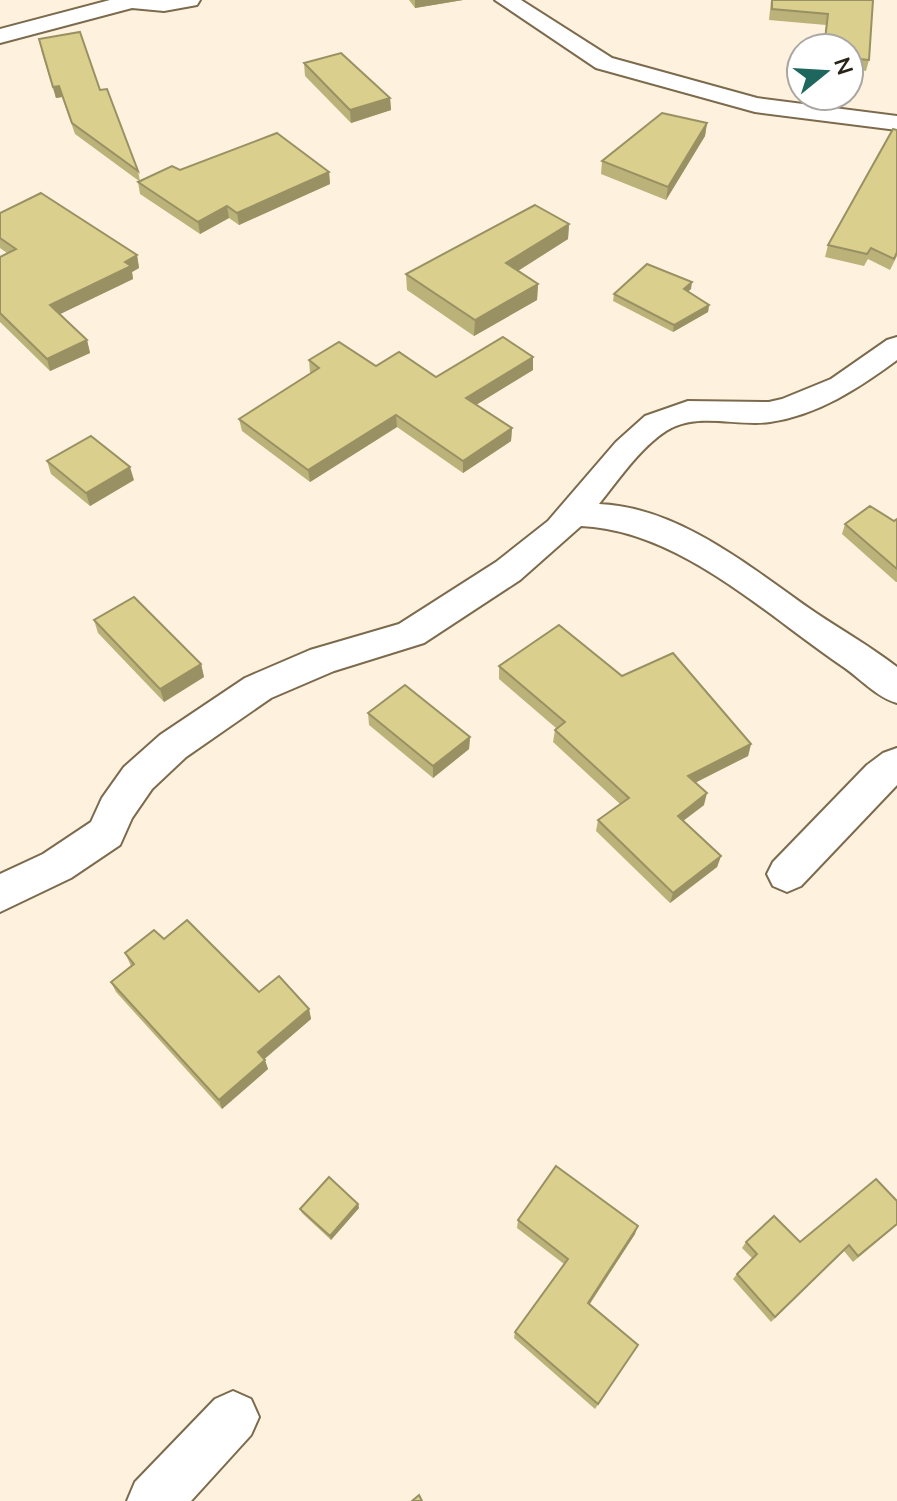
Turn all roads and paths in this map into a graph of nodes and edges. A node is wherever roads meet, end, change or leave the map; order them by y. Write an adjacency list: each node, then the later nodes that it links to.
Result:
1 (189, 0): 4 (street)
2 (506, 0): 6 (street)
3 (134, 1): 4 (street); 5 (street)
4 (160, 2)
5 (0, 36)
6 (897, 123)
7 (897, 346): 8 (street)
8 (572, 514): 9 (street); 12 (street)
9 (897, 689)
10 (897, 764): 11 (street)
11 (787, 874)
12 (0, 894)
13 (233, 1417): 14 (street)
14 (154, 1501)

